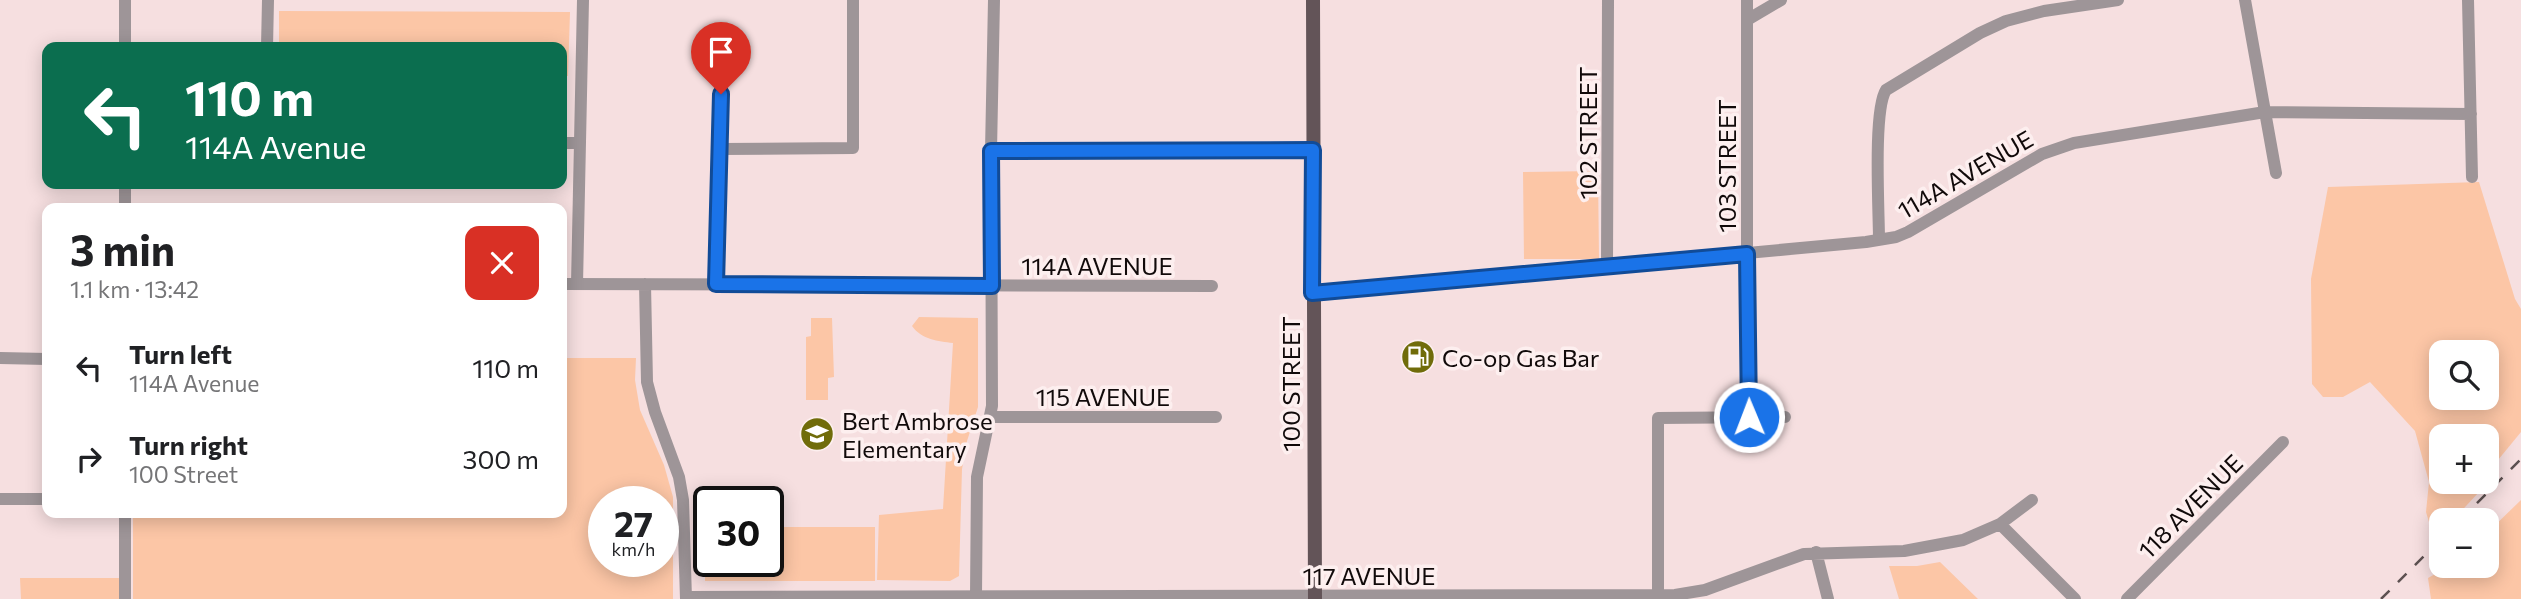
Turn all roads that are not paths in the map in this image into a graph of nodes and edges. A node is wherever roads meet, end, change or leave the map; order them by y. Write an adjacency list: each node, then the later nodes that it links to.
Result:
1 (125, 0): 14 (street)
2 (268, 0): 15 (street)
3 (583, 0): 20 (street)
4 (853, 0): 21 (street)
5 (994, 0): 23 (street)
6 (1313, 0): 22 (main road, 100 STREET)
7 (1608, 0): 28 (street, 102 STREET)
8 (1747, 0): 13 (street, 103 STREET)
9 (1782, 0): 13 (street)
10 (2118, 0): 26 (street)
11 (2245, 0): 17 (street)
12 (2468, 0): 18 (street)
13 (1748, 20): 27 (street, 103 STREET)
14 (125, 42)
15 (268, 42)
16 (722, 67): 21 (street)
17 (2265, 113): 18 (street, 114A AVENUE); 24 (street); 26 (street, 114A AVENUE)
18 (2470, 114): 25 (street)
19 (567, 143): 20 (street)
20 (580, 143): 30 (street)
21 (720, 149): 32 (street)
22 (1313, 150): 23 (street); 35 (main road, 100 STREET)
23 (991, 151): 33 (street)
24 (2276, 173)
25 (2472, 177)
26 (1879, 240): 27 (street, 114A AVENUE)
27 (1747, 254): 28 (street, 114A AVENUE); 41 (street, 103 STREET)
28 (1607, 267): 35 (street, 114A AVENUE)
29 (567, 284): 30 (street, 114A AVENUE)
30 (577, 284): 31 (street, 114A AVENUE)
31 (645, 284): 32 (street, 114A AVENUE); 52 (street)
32 (716, 284): 33 (street, 114A AVENUE)
33 (992, 286): 34 (street, 114A AVENUE); 39 (street)
34 (1212, 286)
35 (1312, 293): 55 (main road, 100 STREET)
36 (0, 358): 37 (street)
37 (42, 359)
38 (1785, 416): 41 (street)
39 (991, 417): 40 (street, 115 AVENUE); 50 (street)
40 (1216, 417)
41 (1749, 417): 49 (street)
42 (2283, 442): 60 (street, 118 AVENUE)
43 (0, 499): 44 (street)
44 (42, 499)
45 (2032, 500): 47 (street, 117 AVENUE)
46 (125, 518): 56 (street)
47 (2000, 524): 48 (street, 117 AVENUE); 59 (street)
48 (1816, 552): 49 (street, 117 AVENUE); 58 (street)
49 (1658, 596): 51 (street, 117 AVENUE)
50 (976, 597): 54 (street, 117 AVENUE); 57 (street, 117 AVENUE)
51 (1567, 597): 55 (street, 117 AVENUE)
52 (686, 598): 53 (street, 117 AVENUE)
53 (770, 598): 57 (street, 117 AVENUE)
54 (1029, 598): 55 (street, 117 AVENUE)
55 (1315, 598)
56 (125, 599)
57 (900, 599)
58 (1828, 599)
59 (2075, 599)
60 (2127, 599)

